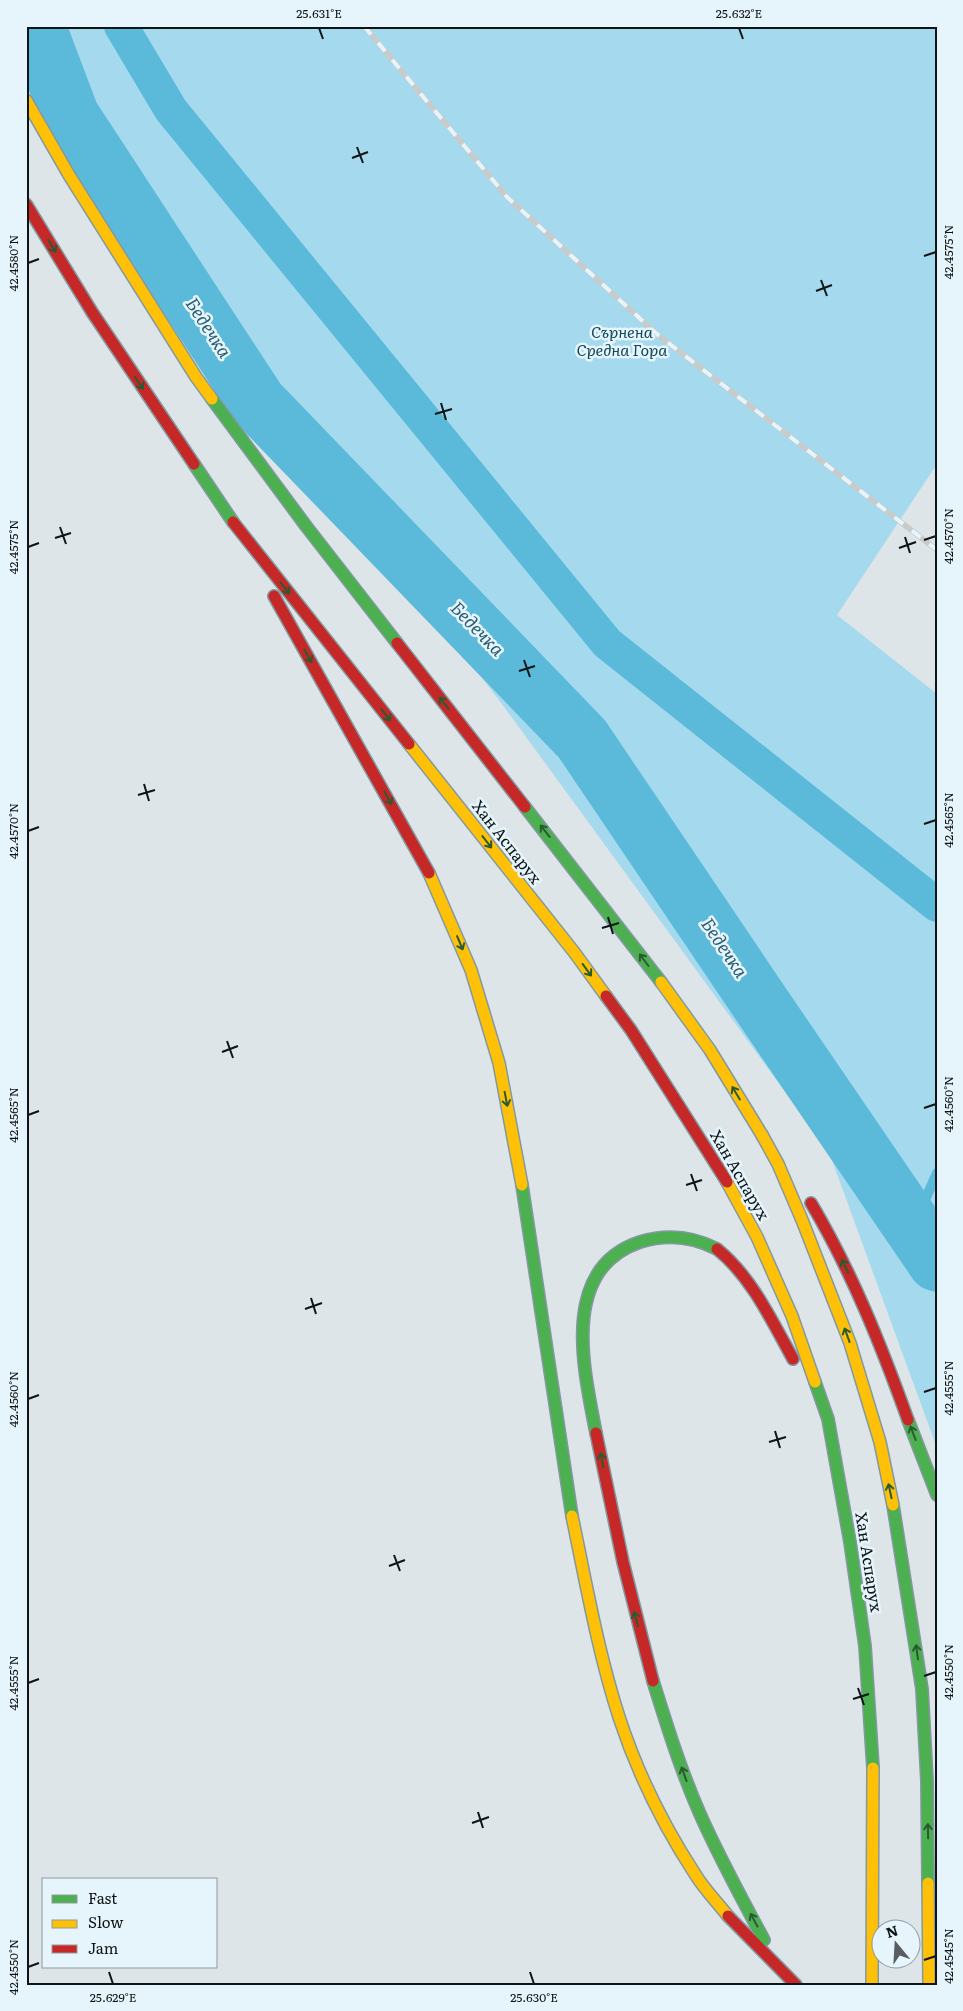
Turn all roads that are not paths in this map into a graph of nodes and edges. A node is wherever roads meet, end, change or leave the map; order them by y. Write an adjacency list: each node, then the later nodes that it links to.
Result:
1 (26, 100): 4 (main road, one-way to 1)
2 (26, 204): 3 (main road, one-way to 3)
3 (233, 522): 5 (main road, Хан Аспарух, one-way to 5); 7 (main road, one-way to 7)
4 (762, 1135): 6 (main road, one-way to 4); 10 (main road, Хан Аспарух, one-way to 4)
5 (828, 1419): 7 (main road, one-way to 5); 9 (main road, Хан Аспарух)
6 (937, 1495)
7 (777, 1963): 8 (main road)
8 (796, 1985)
9 (872, 1985)
10 (930, 1985)

